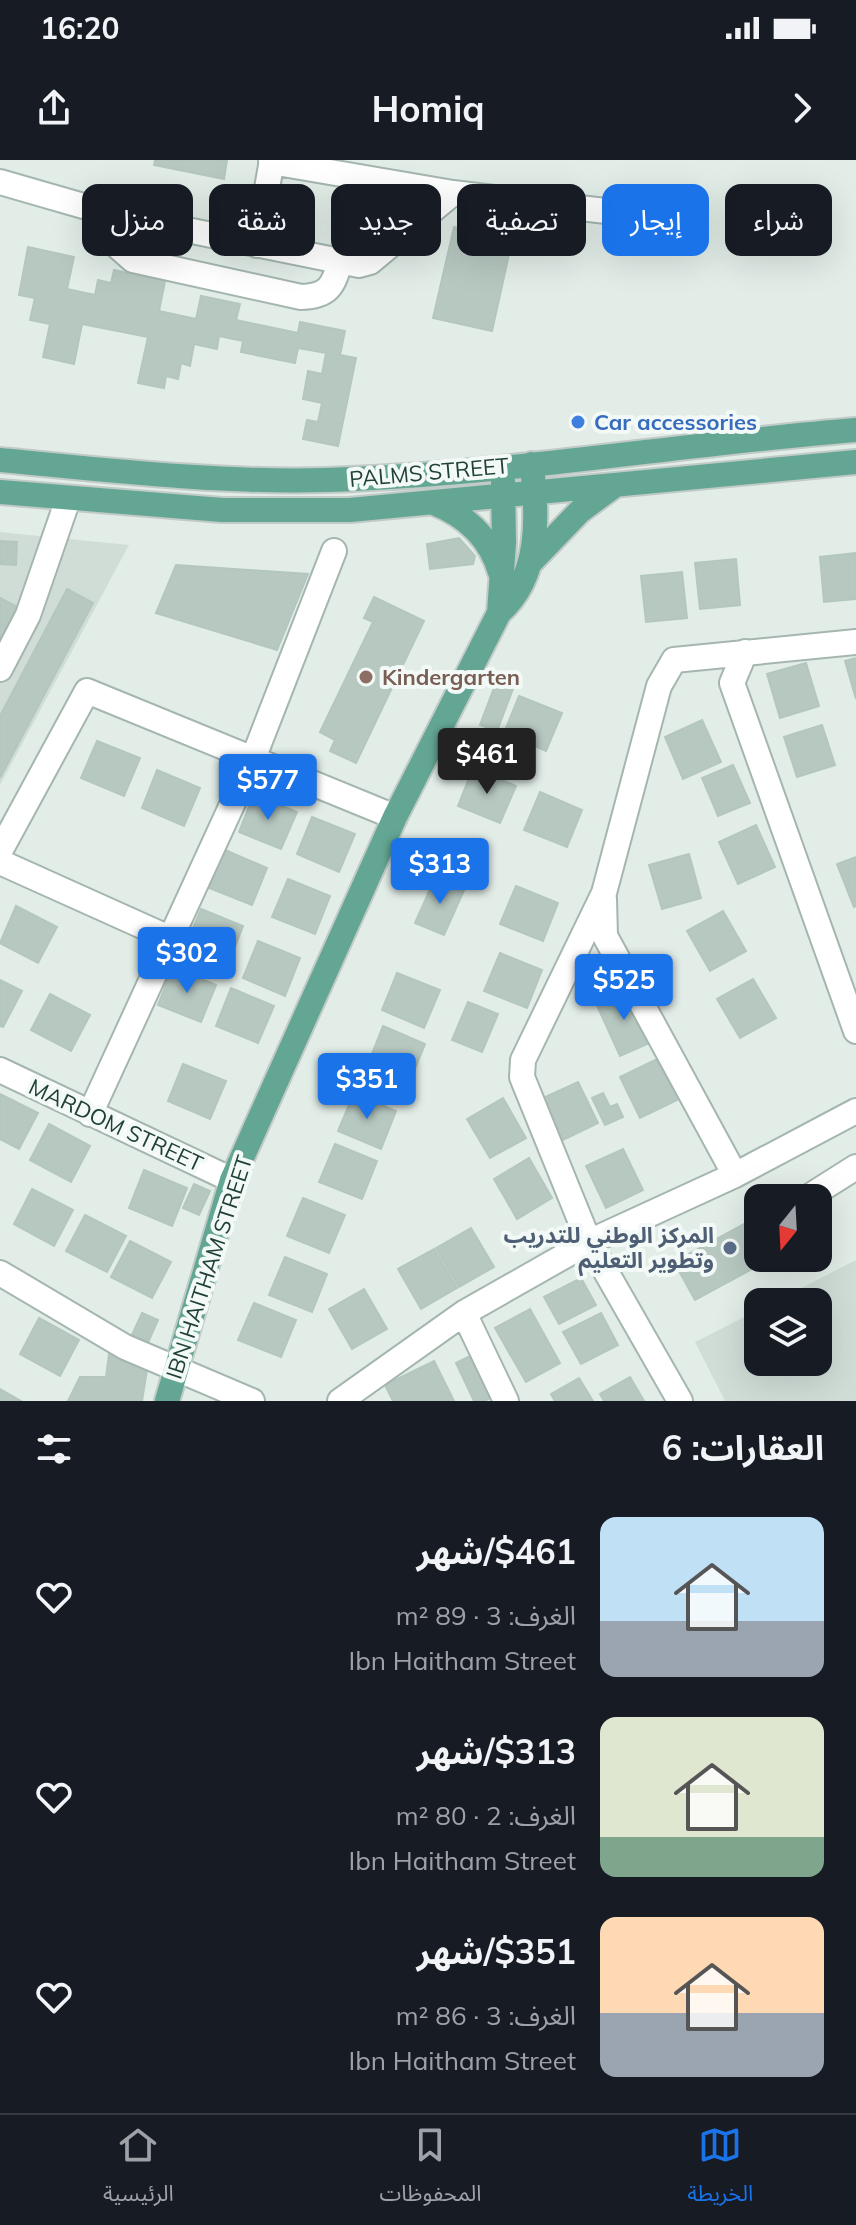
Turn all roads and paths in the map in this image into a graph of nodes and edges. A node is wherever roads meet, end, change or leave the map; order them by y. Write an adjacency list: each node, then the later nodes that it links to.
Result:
1 (271, 161): 3 (street); 4 (street)
2 (0, 182): 5 (street)
3 (267, 184)
4 (453, 193): 6 (street); 9 (street)
5 (82, 206)
6 (602, 211)
7 (128, 256): 9 (street)
8 (311, 256): 9 (street)
9 (340, 262)
10 (856, 430): 13 (main road, PALMS STREET)
11 (0, 460): 14 (main road, PALMS STREET)
12 (856, 462): 15 (main road, PALMS STREET)
13 (532, 464): 14 (main road, PALMS STREET); 17 (main road)
14 (501, 467): 18 (main road)
15 (618, 484): 17 (main road, PALMS STREET); 22 (main road)
16 (0, 492): 19 (main road, PALMS STREET)
17 (535, 492): 18 (main road, PALMS STREET); 22 (main road)
18 (505, 495): 20 (main road, PALMS STREET); 23 (main road)
19 (68, 499): 20 (main road, PALMS STREET); 27 (street)
20 (432, 503): 23 (main road)
21 (334, 551): 28 (street)
22 (531, 562): 24 (main road)
23 (501, 577): 24 (main road)
24 (499, 613): 29 (main road, IBN HAITHAM STREET)
25 (856, 642): 26 (street)
26 (745, 652): 32 (street); 34 (street)
27 (0, 669)
28 (253, 759): 29 (street); 30 (street); 33 (street)
29 (395, 817): 40 (main road, IBN HAITHAM STREET)
30 (0, 851)
31 (0, 862): 33 (street)
32 (604, 893): 39 (street); 42 (street)
33 (169, 938): 37 (street)
34 (856, 1031)
35 (0, 1070): 37 (street, MARDOM STREET)
36 (855, 1112): 39 (street)
37 (90, 1114): 40 (street, MARDOM STREET)
38 (856, 1167): 41 (street)
39 (735, 1175): 42 (street)
40 (232, 1180): 45 (main road, IBN HAITHAM STREET)
41 (829, 1184)
42 (589, 1242): 44 (street); 50 (street)
43 (4, 1283): 45 (street)
44 (464, 1313): 46 (street); 49 (street)
45 (174, 1368): 47 (main road, IBN HAITHAM STREET); 48 (street)
46 (344, 1399)
47 (167, 1401)
48 (252, 1401)
49 (506, 1401)
50 (680, 1401)

